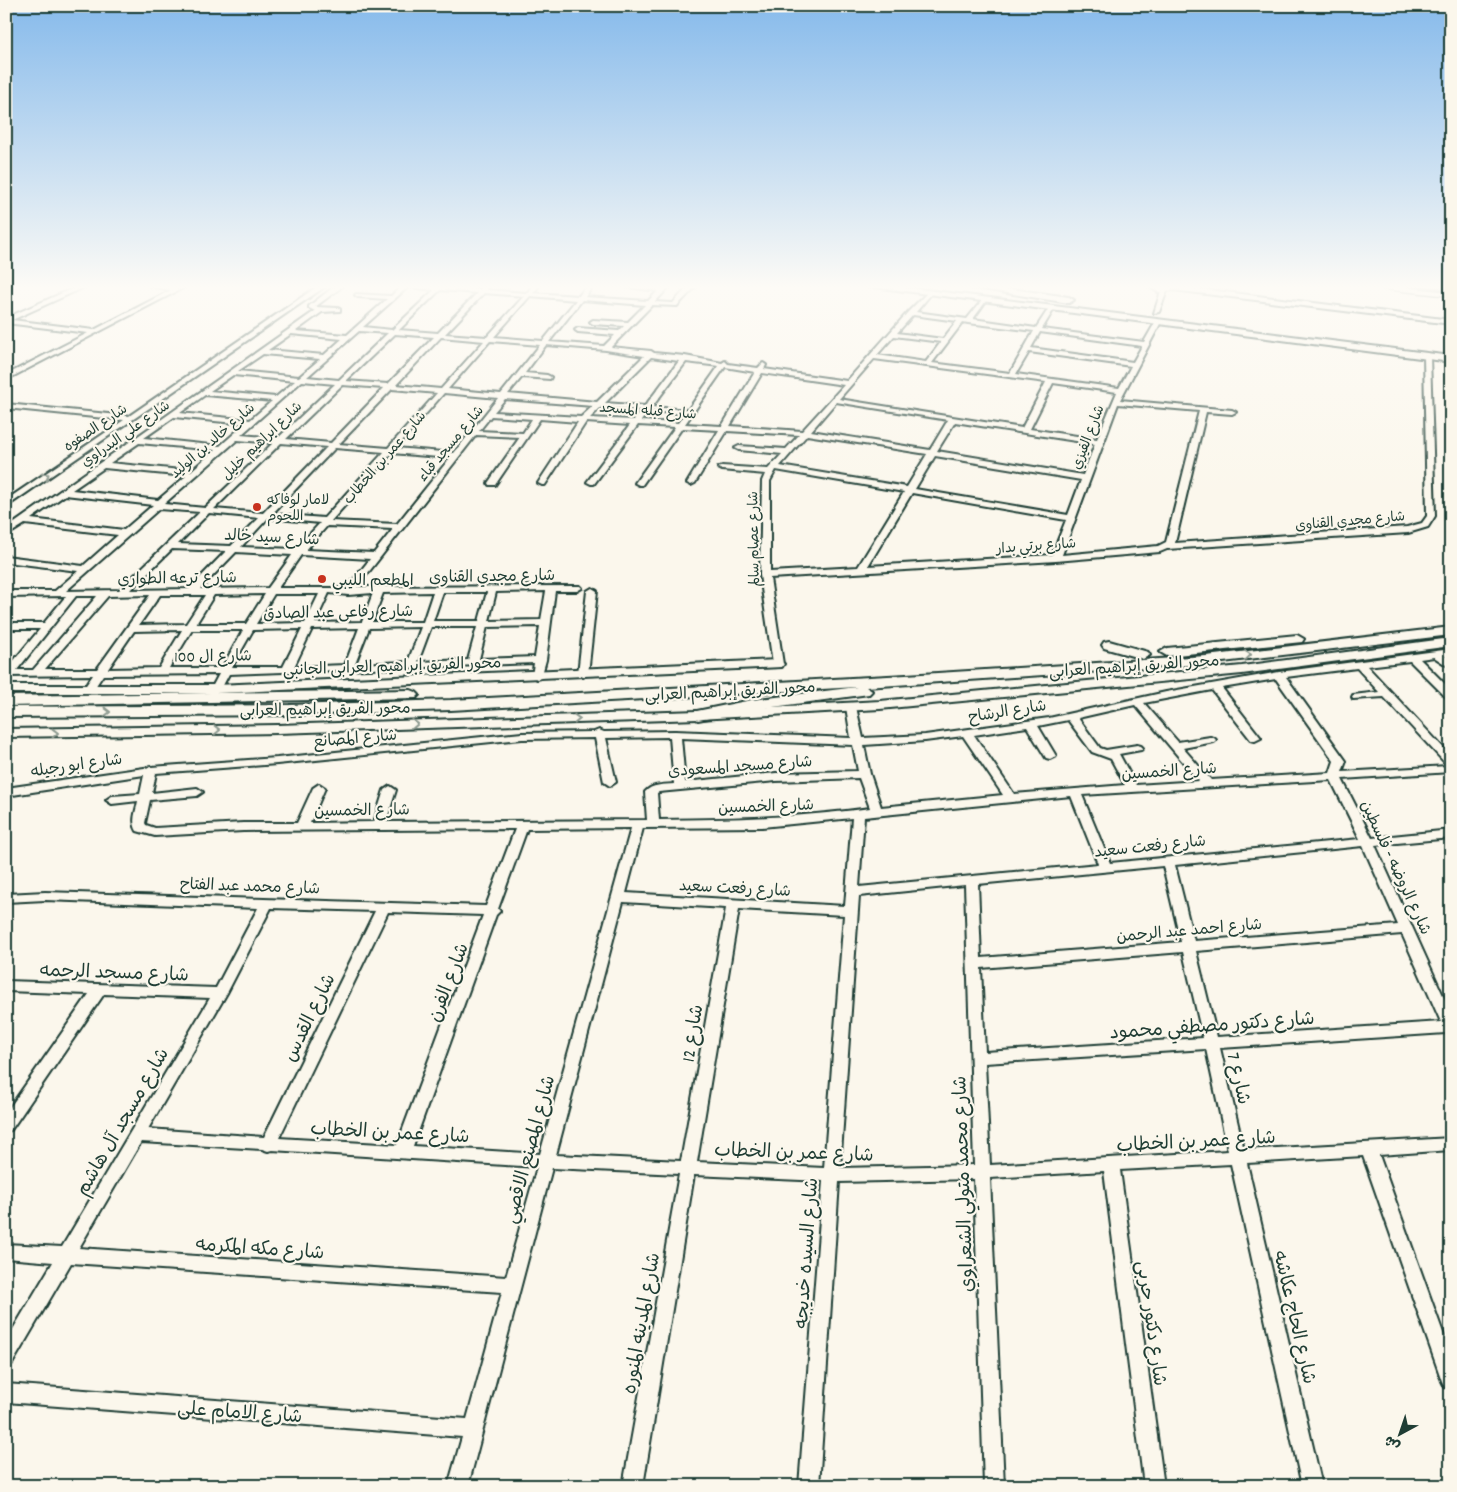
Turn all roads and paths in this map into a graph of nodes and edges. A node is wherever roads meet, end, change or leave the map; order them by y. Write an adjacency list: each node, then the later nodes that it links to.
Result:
1 (50, 356): 30 (street)
2 (210, 356): 52 (street, شارع الصفوه)
3 (221, 356): 53 (street, شارع الصفوه)
4 (256, 356): 27 (street, شارع علي البدراوي)
5 (307, 356): 18 (street)
6 (367, 356): 33 (street, شارع ابراهيم خليل)
7 (420, 356): 35 (street)
8 (473, 356): 36 (street, شارع عمر بن الخطاب)
9 (536, 356): 26 (street, شارع مسجد قباء)
10 (648, 356): 43 (street)
11 (669, 356): 20 (street)
12 (934, 356): 22 (street)
13 (1024, 356): 28 (street)
14 (1070, 356): 23 (street)
15 (1139, 356): 23 (street, شارع الفيزي)
16 (1428, 356): 17 (main road); 99 (street, شارع مجدي القناوى)
17 (1450, 356)
18 (325, 357): 31 (street, شارع خالد بن الوليد)
19 (874, 357): 22 (street); 34 (street)
20 (685, 358): 21 (street); 45 (street)
21 (725, 363): 24 (street); 47 (street)
22 (928, 364): 28 (street)
23 (1134, 364): 37 (street, شارع الفيزي)
24 (762, 366): 34 (street); 59 (street)
25 (542, 370): 26 (street)
26 (523, 371): 29 (street); 39 (street, شارع مسجد قباء)
27 (232, 373): 31 (street); 38 (street, شارع علي البدراوي)
28 (1012, 375): 32 (street)
29 (547, 377)
30 (6, 378)
31 (300, 379): 33 (street); 40 (street, شارع خالد بن الوليد)
32 (1051, 380): 37 (street); 60 (street)
33 (340, 382): 35 (street); 66 (street, شارع ابراهيم خليل)
34 (848, 382): 41 (street)
35 (390, 386): 36 (street); 68 (street)
36 (443, 390): 39 (street); 71 (street, شارع عمر بن الخطاب)
37 (1121, 390): 42 (street, شارع الفيزي)
38 (204, 392): 40 (street); 50 (street, شارع علي البدراوي)
39 (505, 395): 43 (street); 49 (street, شارع مسجد قباء)
40 (278, 399): 56 (street, شارع خالد بن الوليد)
41 (834, 400): 55 (street); 61 (street)
42 (1115, 402): 46 (street); 67 (street, شارع الفيزي)
43 (600, 403): 45 (street); 54 (street)
44 (6, 406): 52 (street)
45 (646, 408): 47 (street); 57 (street)
46 (1203, 410): 48 (street); 99 (street)
47 (689, 412): 58 (street)
48 (1232, 412)
49 (490, 414): 51 (street, شارع قبله المسجد); 62 (street, شارع مسجد قباء)
50 (174, 415): 56 (street); 65 (street, شارع علي البدراوي)
51 (538, 416): 54 (street, شارع قبله المسجد); 63 (street)
52 (120, 417): 53 (street); 87 (street, شارع الصفوه)
53 (130, 418): 88 (street, شارع الصفوه, one-way to 53)
54 (584, 419): 57 (street, شارع قبله المسجد); 83 (street)
55 (953, 419): 60 (street); 73 (street)
56 (251, 422): 64 (street, شارع خالد بن الوليد)
57 (636, 422): 58 (street, شارع قبله المسجد); 80 (street)
58 (680, 424): 59 (street, شارع قبله المسجد); 84 (street)
59 (726, 428): 61 (street, شارع قبله المسجد); 81 (street)
60 (1025, 430): 67 (street)
61 (804, 432): 72 (street); 73 (street, شارع قبله المسجد)
62 (475, 433): 63 (street); 74 (street, شارع مسجد قباء)
63 (524, 435): 82 (street)
64 (234, 437): 66 (street); 69 (street, شارع خالد بن الوليد)
65 (136, 440): 69 (street); 75 (street, شارع علي البدراوي)
66 (278, 440): 68 (street); 90 (street, شارع ابراهيم خليل)
67 (1099, 442): 79 (street, شارع الفيزي)
68 (332, 445): 71 (street); 91 (street)
69 (220, 448): 78 (street, شارع خالد بن الوليد)
70 (739, 448): 72 (street)
71 (390, 450): 74 (street); 94 (street, شارع عمر بن الخطاب)
72 (788, 452): 77 (street)
73 (932, 452): 79 (street, شارع قبله المسجد); 85 (street)
74 (457, 456): 95 (street, شارع مسجد قباء)
75 (102, 465): 78 (street); 86 (street, شارع علي البدراوي)
76 (722, 468): 77 (street)
77 (772, 470): 85 (street); 107 (street, شارع عصام سالم)
78 (192, 474): 89 (street, شارع خالد بن الوليد)
79 (1086, 478): 92 (street, شارع الفيزي)
80 (591, 482)
81 (691, 482)
82 (492, 483)
83 (542, 483)
84 (639, 483)
85 (909, 491): 92 (street); 106 (street)
86 (64, 492): 89 (street); 93 (street, شارع علي البدراوي)
87 (6, 494)
88 (6, 504)
89 (158, 505): 90 (street); 97 (street, شارع خالد بن الوليد)
90 (204, 510): 91 (street); 98 (street, شارع ابراهيم خليل)
91 (266, 516): 94 (street); 100 (street)
92 (1070, 518): 103 (street, شارع الفيزي)
93 (22, 521): 96 (street, شارع علي البدراوي); 97 (street)
94 (326, 522): 95 (street); 101 (street, شارع عمر بن الخطاب)
95 (397, 528): 102 (street, شارع مسجد قباء)
96 (6, 532)
97 (124, 534): 105 (street, شارع خالد بن الوليد)
98 (169, 546): 100 (street, شارع سيد خالد); 116 (street, شارع ابراهيم خليل)
99 (1166, 546): 103 (street, شارع برتي بدار)
100 (231, 550): 101 (street, شارع سيد خالد); 118 (street)
101 (298, 553): 102 (street, شارع سيد خالد); 110 (street, شارع عمر بن الخطاب)
102 (374, 556): 120 (street, شارع مسجد قباء)
103 (1056, 558): 106 (street, شارع برتي بدار)
104 (6, 559): 105 (street)
105 (85, 569): 121 (street, شارع خالد بن الوليد)
106 (861, 570): 107 (street, شارع برتي بدار)
107 (765, 575): 145 (street, شارع عصام سالم)
108 (577, 588): 109 (street, شارع مجدي القناوى)
109 (551, 589): 112 (street, شارع مجدي القناوى); 126 (street)
110 (270, 590): 113 (street, شارع ترعه الطواري); 119 (street, شارع ترعه الطواري); 133 (street, شارع عمر بن الخطاب)
111 (439, 590): 112 (street, شارع مجدي القناوى); 114 (street, شارع مجدي القناوى); 127 (street)
112 (492, 590): 128 (street)
113 (212, 591): 118 (street, شارع ترعه الطواري); 135 (street)
114 (379, 591): 120 (street, شارع مجدي القناوى); 129 (street)
115 (592, 591): 156 (street)
116 (121, 592): 117 (street, شارع ترعه الطواري); 123 (street, شارع ترعه الطواري)
117 (156, 592): 118 (street, شارع ترعه الطواري); 134 (street)
118 (192, 592)
119 (325, 592): 120 (street, شارع ترعه الطواري); 132 (street)
120 (348, 592)
121 (58, 593): 122 (street, شارع ترعه الطواري); 124 (street, شارع ترعه الطواري)
122 (74, 593): 123 (street, شارع ترعه الطواري); 131 (street)
123 (105, 593): 154 (street)
124 (6, 594)
125 (1451, 621): 141 (main road, محور الفريق إبراهيم العرابى)
126 (546, 623): 128 (street, شارع رفاعى عبد الصادق); 143 (street)
127 (428, 624): 128 (street, شارع رفاعى عبد الصادق); 129 (street, شارع رفاعى عبد الصادق); 147 (street)
128 (484, 624): 144 (street)
129 (366, 625): 132 (street, شارع رفاعى عبد الصادق); 149 (street)
130 (6, 626): 131 (street)
131 (47, 626): 153 (street)
132 (308, 626): 133 (street, شارع رفاعى عبد الصادق); 151 (street)
133 (248, 627): 135 (street, شارع رفاعى عبد الصادق); 150 (street, شارع عمر بن الخطاب)
134 (131, 628): 135 (street, شارع رفاعى عبد الصادق); 155 (street)
135 (189, 628): 152 (street)
136 (1451, 632): 159 (main road, محور الفريق إبراهيم العرابى, one-way to 136)
137 (1451, 642): 169 (street)
138 (1109, 645): 141 (main road)
139 (1451, 652): 140 (street, شارع الرشاح)
140 (1436, 654): 142 (street, شارع الرشاح); 148 (street)
141 (1143, 655): 163 (main road, محور الفريق إبراهيم العرابى)
142 (1412, 657): 146 (street, شارع الرشاح); 165 (street)
143 (541, 660): 144 (street, شارع ال 100); 158 (street)
144 (473, 662): 147 (street, شارع ال 100)
145 (778, 664): 156 (street, محور الفريق إبراهيم العرابى الجانبي)
146 (1360, 664): 157 (street, شارع الرشاح); 164 (street)
147 (412, 665): 149 (street, شارع ال 100)
148 (1451, 666)
149 (349, 667): 151 (street, شارع ال 100)
150 (226, 670): 151 (street, شارع ال 100); 152 (street, شارع ال 100); 163 (street, شارع عمر بن الخطاب)
151 (287, 670)
152 (162, 671): 155 (street, شارع ال 100)
153 (8, 672): 154 (street, شارع ال 100)
154 (37, 672): 155 (street, شارع ال 100)
155 (101, 672): 161 (street)
156 (583, 674): 158 (street, محور الفريق إبراهيم العرابى الجانبي)
157 (1279, 675): 160 (street, شارع الرشاح); 190 (street)
158 (537, 676): 163 (street, محور الفريق إبراهيم العرابى الجانبي)
159 (906, 680): 170 (main road, محور الفريق إبراهيم العرابى, one-way to 159); 171 (main road)
160 (1215, 687): 168 (street, شارع الرشاح); 179 (street)
161 (90, 688): 162 (street, محور الفريق إبراهيم العرابى الجانبي); 163 (street, محور الفريق إبراهيم العرابى الجانبي)
162 (6, 689)
163 (213, 694): 167 (main road, محور الفريق إبراهيم العرابى)
164 (1387, 694): 166 (street); 186 (street)
165 (1451, 696)
166 (1357, 697)
167 (6, 701)
168 (1136, 701): 172 (street, شارع الرشاح); 182 (street)
169 (850, 707): 171 (street); 181 (street)
170 (6, 712)
171 (698, 715): 174 (street, one-way to 171)
172 (1071, 716): 173 (street, شارع الرشاح); 184 (street)
173 (1031, 724): 176 (street, شارع الرشاح); 185 (street)
174 (6, 733)
175 (599, 733): 177 (street, شارع الرشاح); 178 (street, شارع الرشاح); 191 (street)
176 (967, 733): 181 (street, شارع الرشاح); 201 (street)
177 (562, 734): 188 (street, شارع المصانع)
178 (674, 734): 181 (street, شارع الرشاح); 193 (street)
179 (1254, 738)
180 (1210, 740): 182 (street)
181 (859, 742): 189 (street)
182 (1178, 746): 192 (street)
183 (1137, 748): 184 (street)
184 (1107, 753): 195 (street)
185 (1050, 756)
186 (1451, 763)
187 (1451, 769): 190 (street, شارع الخمسين)
188 (152, 770): 197 (street, شارع ابو رجيله); 200 (street, شارع الخمسين)
189 (864, 774): 193 (street, شارع مسجد المسعودى); 203 (street)
190 (1335, 776): 192 (street, شارع الخمسين); 210 (street, شارع الروضه - فلسطين)
191 (610, 782)
192 (1208, 784): 195 (street, شارع الخمسين)
193 (680, 786): 205 (street, شارع مسجد المسعودى)
194 (318, 788): 208 (street)
195 (1132, 788): 199 (street, شارع الخمسين)
196 (390, 790): 207 (street)
197 (6, 792)
198 (197, 792): 200 (street)
199 (1075, 792): 201 (street, شارع الخمسين); 212 (street)
200 (145, 797): 202 (street); 208 (street, شارع الخمسين)
201 (1011, 798): 203 (street, شارع الخمسين)
202 (112, 800)
203 (877, 811): 204 (street, شارع الخمسين)
204 (858, 814): 205 (street, شارع الخمسين); 214 (street, شارع السيده خديجه)
205 (645, 823): 206 (street, شارع الخمسين); 215 (street, شارع المصنع الاقصي)
206 (523, 824): 207 (street, شارع الخمسين); 221 (street, شارع الفرن)
207 (378, 825): 208 (street, شارع الخمسين)
208 (302, 826)
209 (1451, 834): 210 (street, شارع رفعت سعيد)
210 (1368, 841): 211 (street, شارع رفعت سعيد); 222 (street, شارع الروضه - فلسطين)
211 (1168, 861): 212 (street, شارع رفعت سعيد); 223 (street, شارع 7)
212 (1105, 867): 213 (street, شارع رفعت سعيد)
213 (971, 880): 214 (street, شارع رفعت سعيد); 224 (street, شارع محمد متولي الشعراوي)
214 (852, 892): 220 (street, شارع السيده خديجه)
215 (617, 897): 218 (street, شارع رفعت سعيد); 238 (street, شارع المصنع الاقصي)
216 (6, 898): 217 (street, شارع محمد عبد الفتاح)
217 (267, 903): 219 (street, شارع محمد عبد الفتاح); 227 (street, شارع مسجد آل هاشم)
218 (733, 904): 220 (street, شارع رفعت سعيد); 240 (street, شارع 12)
219 (384, 906): 221 (street, شارع محمد عبد الفتاح); 234 (street, شارع القدس)
220 (851, 910): 242 (street, شارع السيده خديجه)
221 (493, 911): 236 (street, شارع الفرن)
222 (1407, 929): 223 (street, شارع احمد عبد الرحمن); 228 (street, شارع الروضه - فلسطين)
223 (1187, 946): 224 (street, شارع احمد عبد الرحمن); 229 (street, شارع 7)
224 (973, 964): 230 (street, شارع محمد متولي الشعراوي)
225 (6, 986): 226 (street, شارع مسجد الرحمه)
226 (100, 989): 227 (street, شارع مسجد الرحمه); 231 (street)
227 (220, 993): 232 (street, شارع مسجد آل هاشم)
228 (1450, 1028): 229 (street, شارع دكتور مصطفي محمود)
229 (1212, 1044): 230 (street, شارع دكتور مصطفي محمود); 237 (street, شارع 7)
230 (977, 1058): 241 (street, شارع محمد متولي الشعراوي)
231 (6, 1126)
232 (136, 1135): 234 (street, شارع عمر بن الخطاب); 244 (street, شارع مسجد آل هاشم)
233 (1451, 1144): 235 (street, شارع عمر بن الخطاب)
234 (268, 1145): 236 (street, شارع عمر بن الخطاب)
235 (1369, 1150): 237 (street, شارع عمر بن الخطاب); 247 (street)
236 (403, 1151): 238 (street, شارع عمر بن الخطاب)
237 (1238, 1158): 239 (street, شارع عمر بن الخطاب); 255 (street, شارع الحاج عكاشه)
238 (547, 1161): 240 (street, شارع عمر بن الخطاب); 245 (street, شارع المصنع الاقصي)
239 (1111, 1165): 241 (street, شارع عمر بن الخطاب); 254 (street, شارع دكتور حربى)
240 (689, 1168): 242 (street, شارع عمر بن الخطاب); 251 (street, شارع المدينه المنوره)
241 (983, 1172): 242 (street, شارع عمر بن الخطاب); 253 (street, شارع محمد متولي الشعراوي)
242 (831, 1175): 252 (street, شارع السيده خديجه)
243 (6, 1251): 244 (street, شارع مكه المكرمه)
244 (65, 1255): 245 (street, شارع مكه المكرمه); 246 (street, شارع مسجد آل هاشم)
245 (512, 1285): 249 (street, شارع المصنع الاقصي)
246 (6, 1358)
247 (1451, 1381)
248 (6, 1394): 249 (street, شارع الامام على)
249 (473, 1429): 250 (street, شارع المصنع الاقصي)
250 (458, 1486)
251 (633, 1486)
252 (809, 1486)
253 (994, 1486)
254 (1154, 1486)
255 (1312, 1486)

